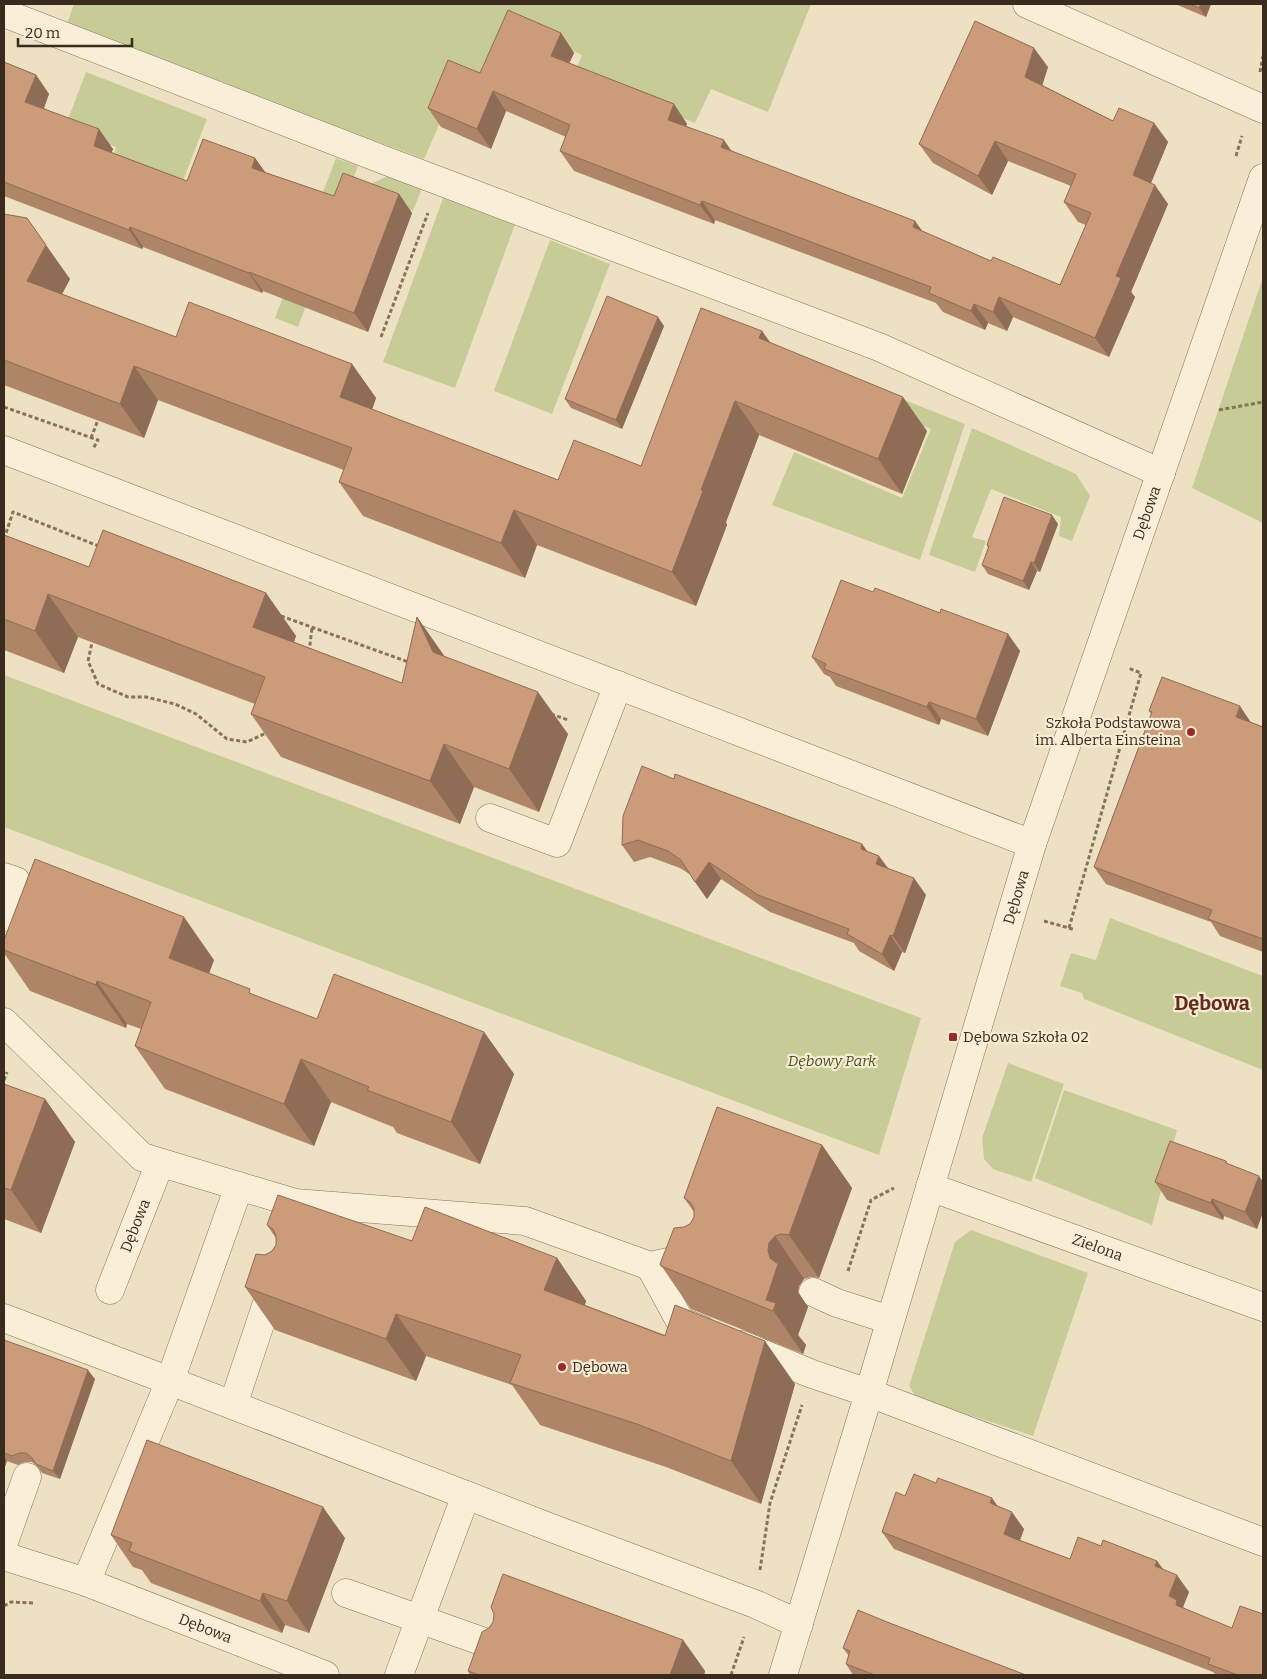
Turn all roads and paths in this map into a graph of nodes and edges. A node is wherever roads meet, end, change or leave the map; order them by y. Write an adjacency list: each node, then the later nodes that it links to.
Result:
1 (1027, 4): 3 (street)
2 (4, 13): 5 (street)
3 (1263, 109)
4 (1263, 178): 12 (street, Dębowa)
5 (441, 180): 6 (path); 12 (street)
6 (381, 337)
7 (1263, 402): 8 (path)
8 (1212, 411)
9 (98, 420): 10 (path)
10 (91, 438)
11 (4, 450): 20 (street)
12 (1161, 473): 25 (street, Dębowa)
13 (4, 539): 14 (path)
14 (105, 548)
15 (279, 616): 16 (path)
16 (312, 628): 18 (path); 19 (path)
17 (94, 634): 22 (path)
18 (309, 654)
19 (418, 665)
20 (618, 685): 23 (street); 25 (street)
21 (545, 712): 23 (path)
22 (272, 730)
23 (600, 732): 24 (street)
24 (490, 818)
25 (1032, 844): 33 (street, Dębowa)
26 (4, 877): 27 (street)
27 (4, 917)
28 (1069, 928): 29 (path)
29 (1075, 930)
30 (4, 1022): 31 (street)
31 (160, 1163): 32 (street); 37 (street, Dębowa)
32 (239, 1186): 35 (street); 42 (street)
33 (930, 1187): 39 (street, Zielona); 41 (street, Dębowa)
34 (709, 1255): 35 (street)
35 (650, 1266): 43 (street)
36 (291, 1282): 44 (street)
37 (110, 1290)
38 (814, 1292): 41 (street)
39 (1263, 1308)
40 (4, 1318): 42 (street)
41 (890, 1320): 43 (street, Dębowa)
42 (170, 1381): 44 (street); 50 (street)
43 (869, 1393): 48 (street); 53 (street, Dębowa)
44 (233, 1405): 46 (street)
45 (27, 1477): 47 (street)
46 (466, 1495): 52 (street); 53 (street)
47 (4, 1542)
48 (1263, 1542)
49 (4, 1556): 50 (street, Dębowa)
50 (86, 1582): 55 (street, Dębowa)
51 (346, 1592): 52 (street)
52 (420, 1618): 54 (street); 56 (street)
53 (799, 1624): 57 (street, Dębowa)
54 (500, 1648)
55 (325, 1675)
56 (399, 1675)
57 (783, 1675)

